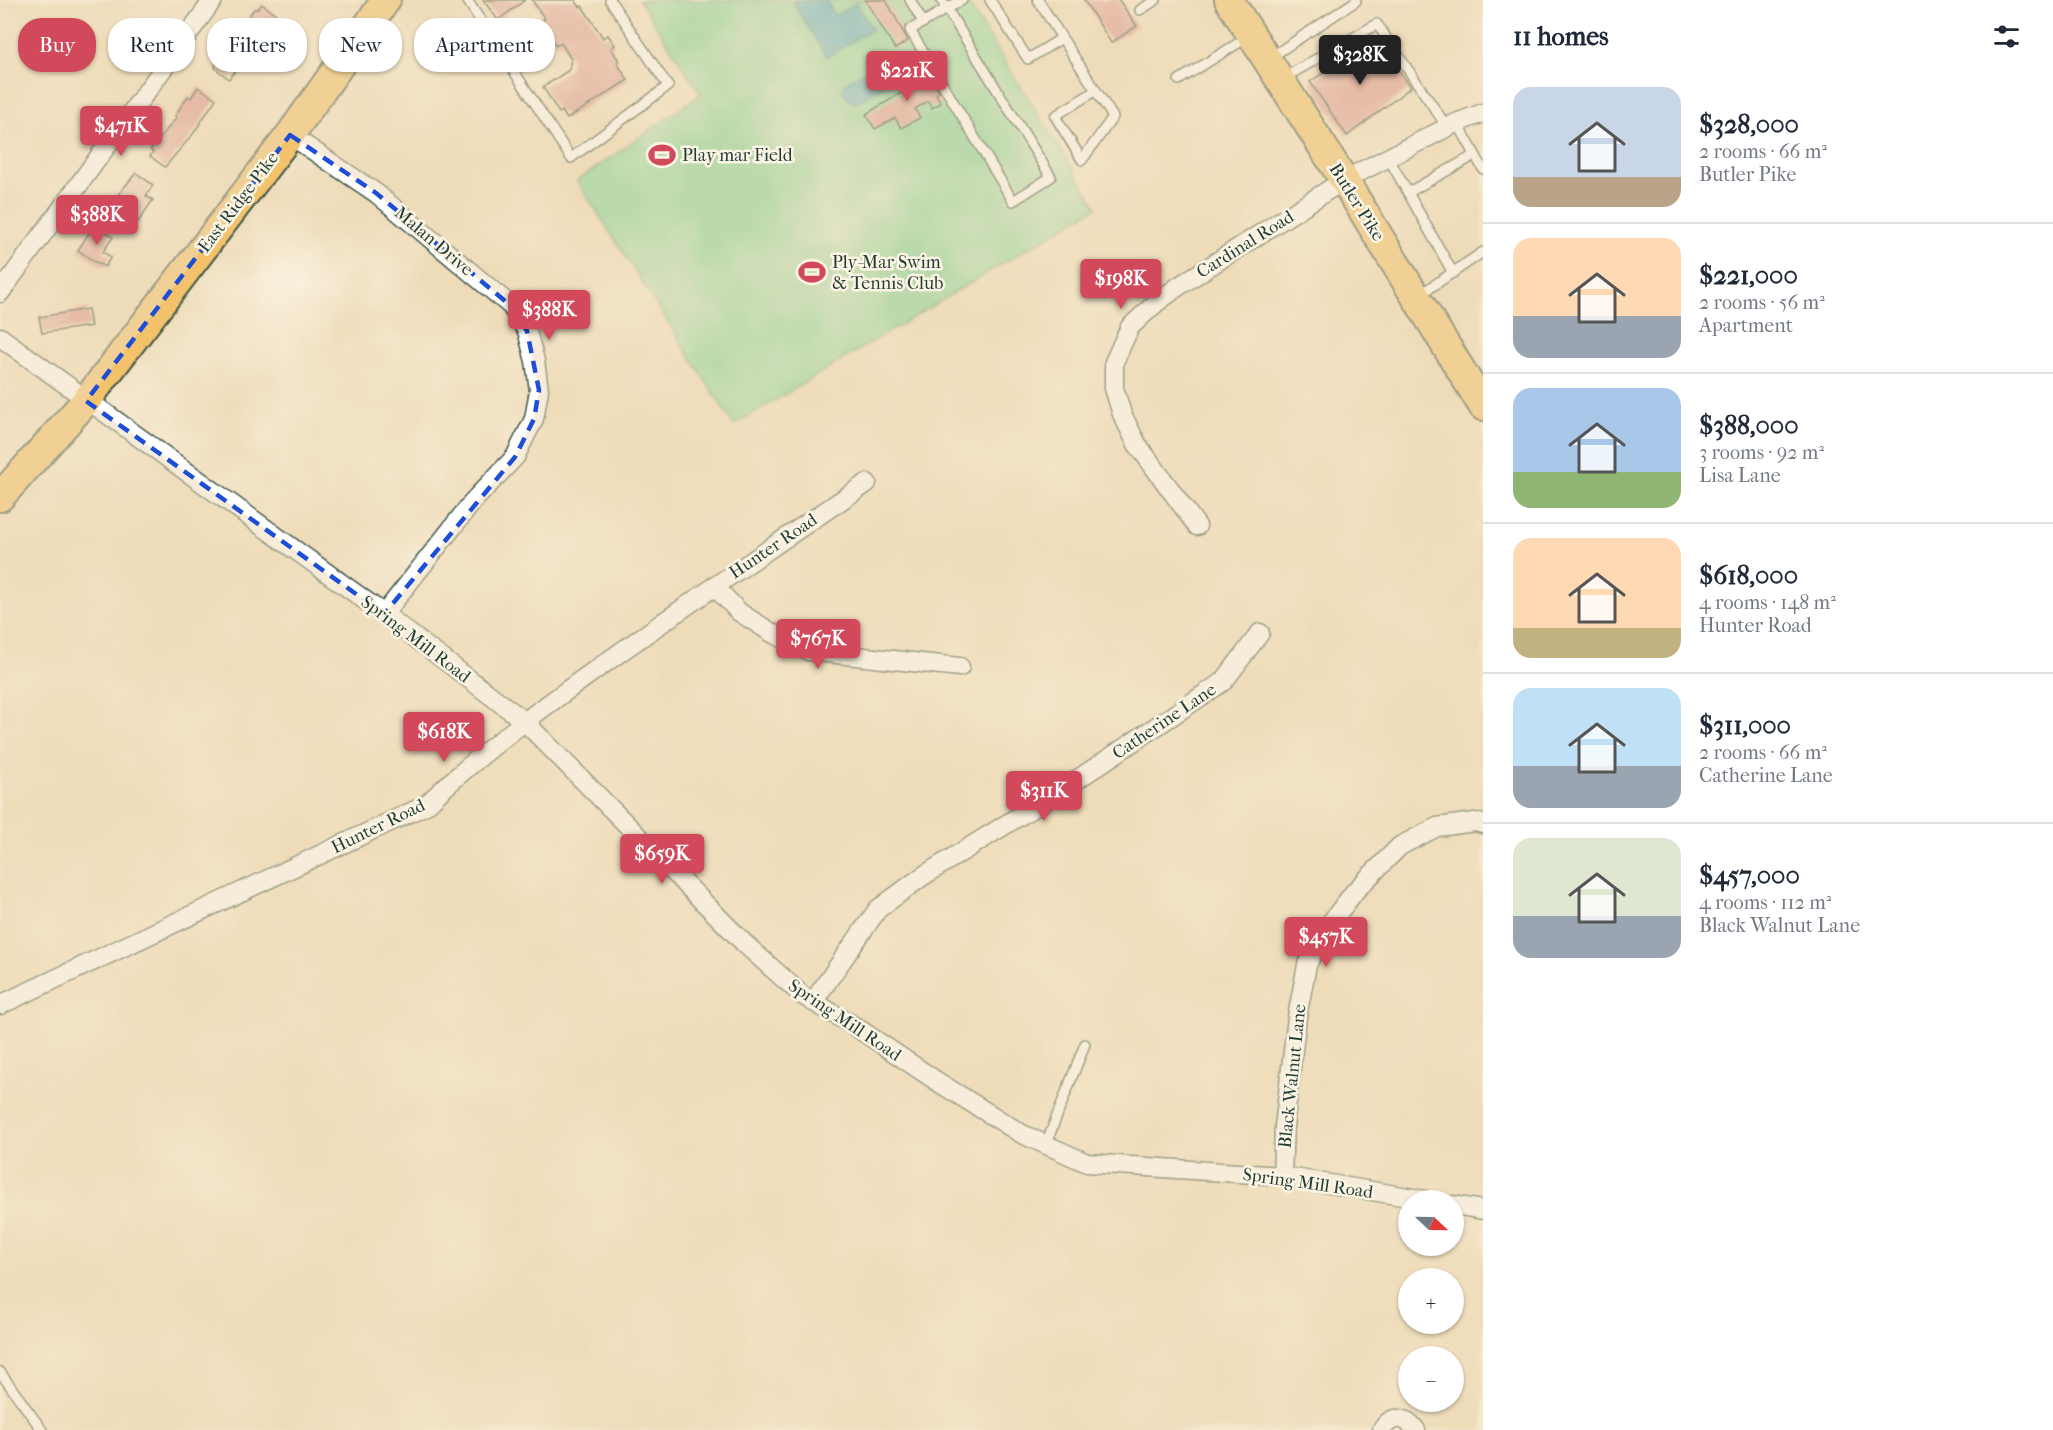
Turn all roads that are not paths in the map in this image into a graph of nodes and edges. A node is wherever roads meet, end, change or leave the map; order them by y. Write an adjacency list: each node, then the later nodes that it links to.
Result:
1 (213, 0): 31 (street)
2 (386, 0): 23 (main road, East Ridge Pike)
3 (467, 0): 4 (lane)
4 (610, 0)
5 (910, 0): 15 (lane)
6 (941, 0): 13 (lane)
7 (962, 0): 13 (lane)
8 (990, 0): 17 (lane)
9 (1038, 0): 17 (lane)
10 (1155, 0): 14 (lane)
11 (1356, 1): 18 (lane)
12 (1235, 2): 16 (main road, Butler Pike)
13 (947, 9): 15 (lane); 15 (lane)
14 (1140, 10)
15 (923, 22)
16 (1250, 35): 18 (main road, Butler Pike); 19 (lane)
17 (1062, 38): 20 (lane)
18 (1273, 70): 22 (lane); 27 (main road, Butler Pike)
19 (1179, 80)
20 (1095, 91): 20 (lane)
21 (1483, 113): 22 (street, Cardinal Road)
22 (1452, 125): 24 (lane); 25 (street, Cardinal Road)
23 (290, 135): 34 (main road, East Ridge Pike); 40 (street, Malan Drive)
24 (1475, 155): 26 (lane); 28 (lane)
25 (1389, 159): 27 (street, Cardinal Road); 28 (lane)
26 (1483, 169)
27 (1344, 180): 32 (main road, Butler Pike); 38 (street, Cardinal Road)
28 (1408, 192): 30 (lane)
29 (1483, 252): 30 (lane)
30 (1453, 273): 32 (lane)
31 (0, 293)
32 (1416, 298): 35 (main road, Butler Pike)
33 (0, 337): 34 (street, Spring Mill Road)
34 (86, 401): 37 (main road, East Ridge Pike); 40 (street, Spring Mill Road)
35 (1483, 406)
36 (867, 483): 39 (street, Hunter Road)
37 (0, 497)
38 (1197, 526)
39 (714, 586): 42 (street); 43 (street, Hunter Road)
40 (384, 614): 43 (street, Spring Mill Road)
41 (1260, 633): 45 (street, Catherine Lane)
42 (960, 667)
43 (524, 721): 45 (street, Spring Mill Road); 46 (street, Hunter Road)
44 (1483, 824): 49 (street, Black Walnut Lane)
45 (813, 1002): 48 (street, Spring Mill Road)
46 (0, 1005)
47 (1085, 1044): 48 (lane)
48 (1046, 1144): 49 (street, Spring Mill Road)
49 (1282, 1176): 50 (street, Spring Mill Road)
50 (1398, 1195)
51 (1464, 1206): 52 (street)
52 (1483, 1209)
53 (0, 1372): 54 (lane)
54 (42, 1430)
55 (1382, 1430): 56 (street)
56 (1416, 1430)

